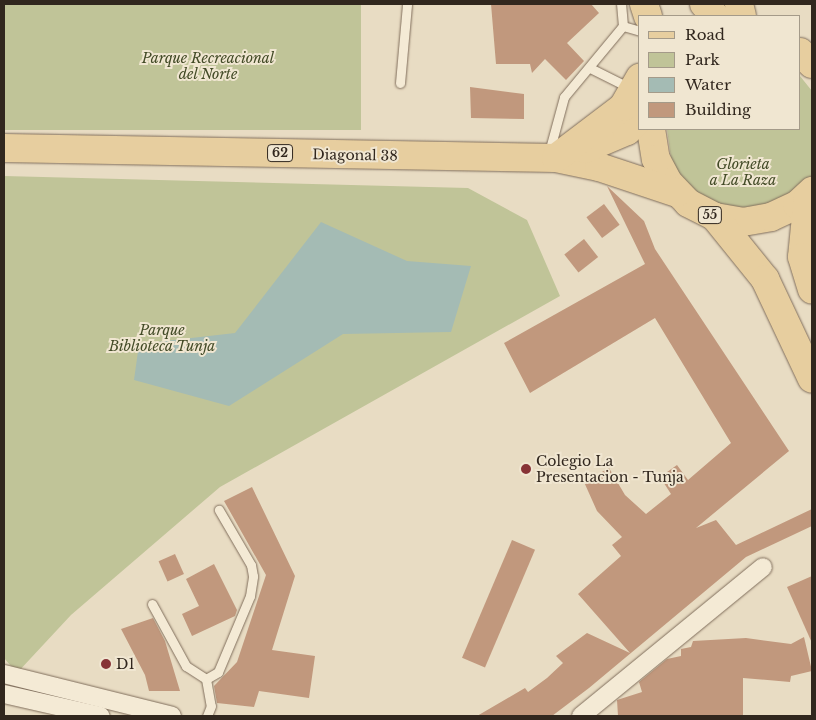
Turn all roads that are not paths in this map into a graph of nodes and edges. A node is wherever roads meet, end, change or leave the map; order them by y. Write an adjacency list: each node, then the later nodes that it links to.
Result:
1 (407, 4): 9 (lane)
2 (621, 4): 5 (lane)
3 (704, 4): 4 (main road)
4 (714, 15)
5 (638, 20): 8 (lane)
6 (801, 53): 7 (main road)
7 (812, 64)
8 (590, 68): 10 (lane); 14 (lane)
9 (400, 83)
10 (637, 84): 14 (main road)
11 (638, 120): 14 (main road, Diagonal 38 / 62)
12 (651, 130): 15 (main road, 55)
13 (4, 148): 14 (main road, Diagonal 38 / 62)
14 (552, 158): 15 (main road, Diagonal 38 / 62)
15 (676, 193): 17 (main road, 55)
16 (810, 193): 17 (main road, 55); 18 (main road)
17 (715, 217): 19 (main road)
18 (812, 289)
19 (812, 379)
20 (219, 510): 24 (lane)
21 (763, 567): 29 (street)
22 (152, 604): 24 (lane)
23 (4, 674): 27 (street)
24 (206, 679): 28 (lane)
25 (4, 694): 26 (street)
26 (101, 716)
27 (172, 716)
28 (207, 716)
29 (581, 716)

